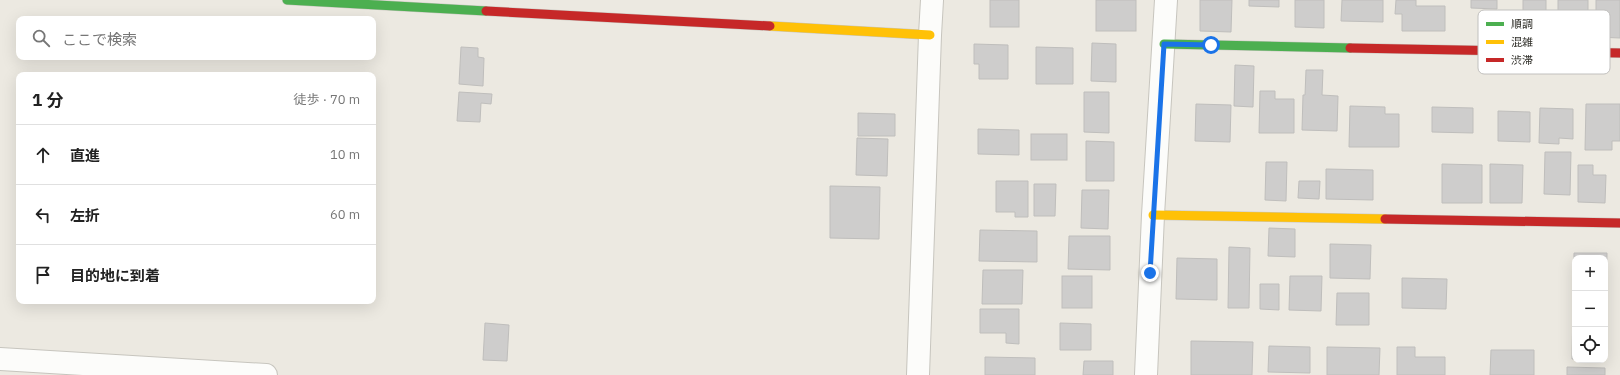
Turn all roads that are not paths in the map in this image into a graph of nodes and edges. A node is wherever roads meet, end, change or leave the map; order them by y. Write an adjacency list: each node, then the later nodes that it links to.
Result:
1 (287, 0): 4 (street)
2 (932, 0): 5 (street)
3 (1166, 0): 6 (street)
4 (393, 3): 5 (street)
5 (930, 35): 14 (street)
6 (1164, 44): 7 (street); 10 (street)
7 (1478, 50)
8 (1610, 53): 9 (street)
9 (1620, 53)
10 (1153, 215): 11 (street); 15 (street)
11 (1620, 223)
12 (0, 359): 13 (street)
13 (266, 375)
14 (918, 375)
15 (1146, 375)

